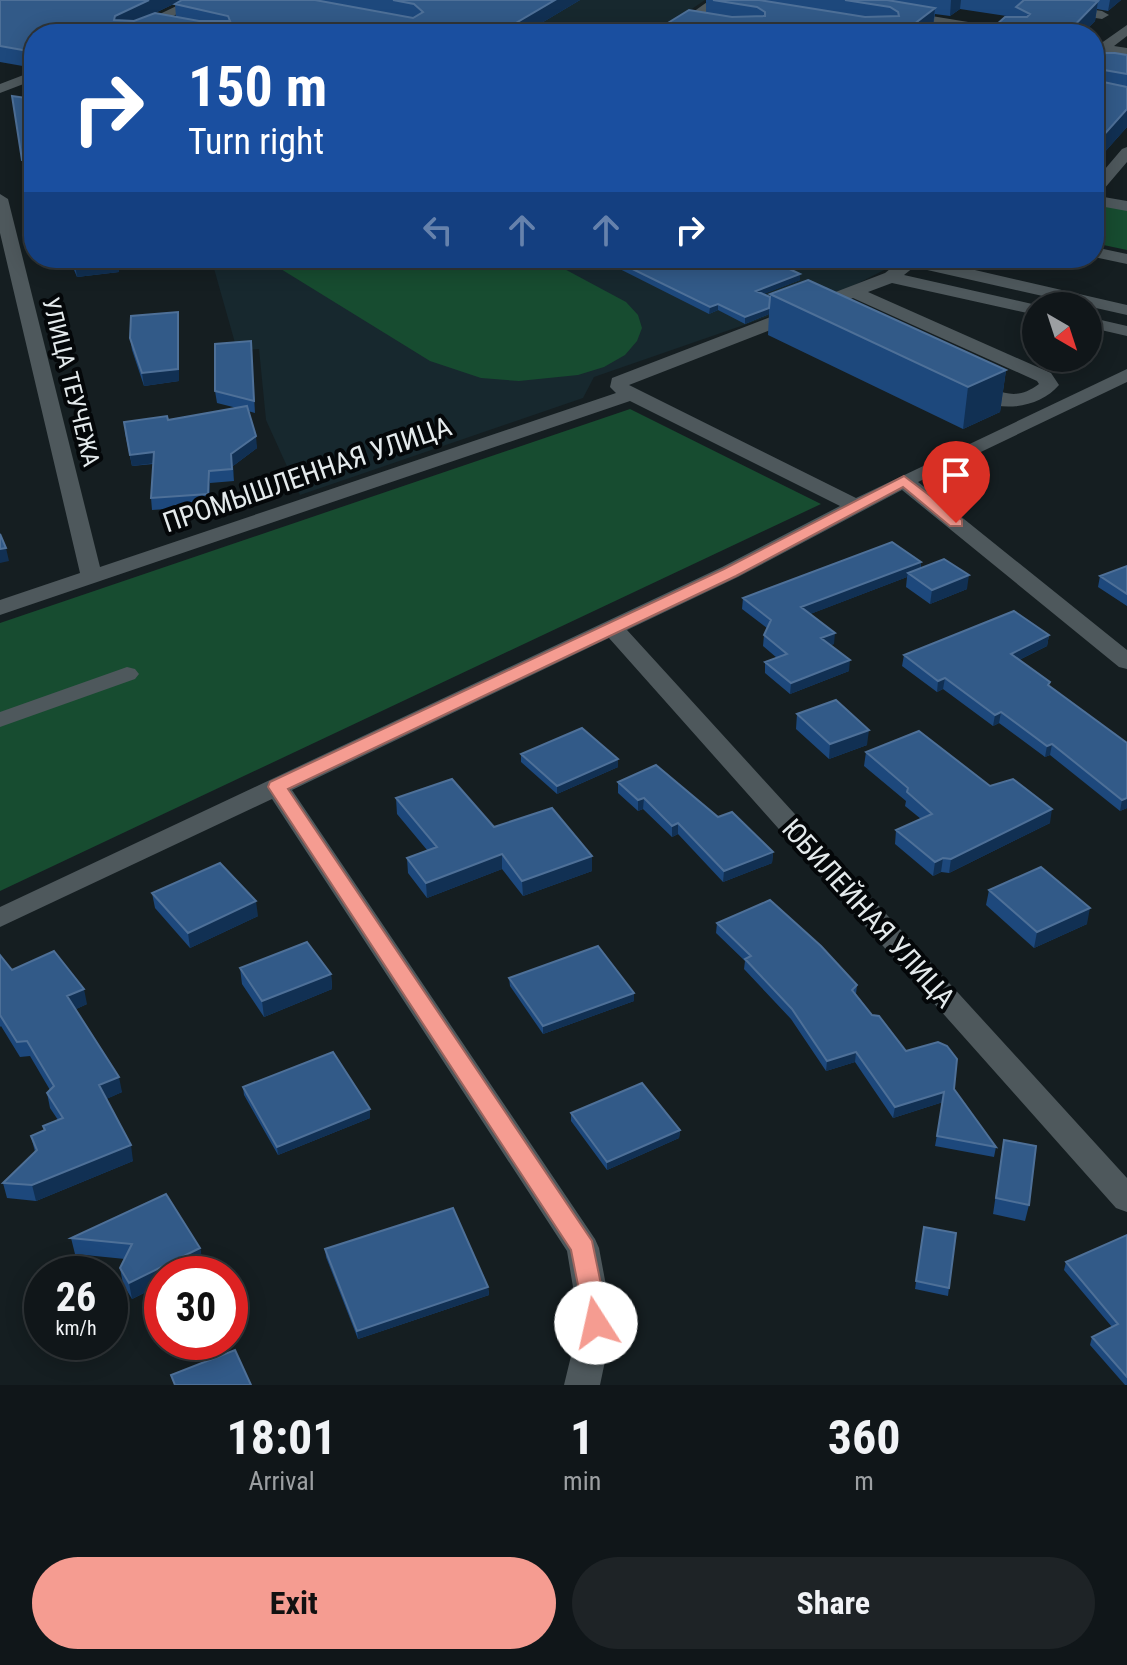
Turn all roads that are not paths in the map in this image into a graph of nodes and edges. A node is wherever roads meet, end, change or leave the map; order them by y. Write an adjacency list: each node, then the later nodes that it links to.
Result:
1 (200, 0): 6 (street)
2 (719, 4): 7 (street)
3 (993, 9): 5 (street); 12 (street); 13 (street)
4 (885, 13): 12 (street)
5 (1102, 15)
6 (155, 21): 8 (street); 9 (street)
7 (686, 22): 10 (street); 11 (street)
8 (148, 24)
9 (171, 24)
10 (683, 24)
11 (697, 24)
12 (955, 24)
13 (1007, 24)
14 (1127, 29): 15 (street)
15 (1108, 52)
16 (0, 72): 17 (street)
17 (24, 75)
18 (24, 79): 19 (street)
19 (1, 89): 20 (street)
20 (24, 93)
21 (1127, 152): 22 (street)
22 (1121, 168): 23 (street)
23 (1104, 183)
24 (0, 199): 44 (street, УЛИЦА ТЕУЧЕЖА)
25 (1104, 202): 26 (street)
26 (1127, 206)
27 (1104, 254): 28 (street)
28 (1127, 259)
29 (903, 268): 31 (street)
30 (947, 268): 34 (street)
31 (891, 277): 32 (street); 33 (street)
32 (854, 292): 35 (street); 40 (street)
33 (1022, 307)
34 (1127, 310)
35 (807, 311): 36 (street); 41 (street)
36 (834, 324)
37 (1102, 325): 38 (street)
38 (1127, 331)
39 (1125, 379): 42 (street)
40 (956, 381)
41 (631, 394): 43 (street); 44 (street, ПРОМЫШЛЕННАЯ УЛИЦА)
42 (904, 481): 43 (street); 47 (street)
43 (856, 506): 46 (street)
44 (92, 577): 45 (street, ПРОМЫШЛЕННАЯ УЛИЦА)
45 (0, 608)
46 (612, 627): 50 (street); 52 (street, ЮБИЛЕЙНАЯ УЛИЦА)
47 (1127, 662)
48 (127, 674): 49 (street)
49 (0, 720)
50 (277, 787): 51 (street); 53 (street)
51 (0, 918)
52 (1127, 1199)
53 (582, 1385)

